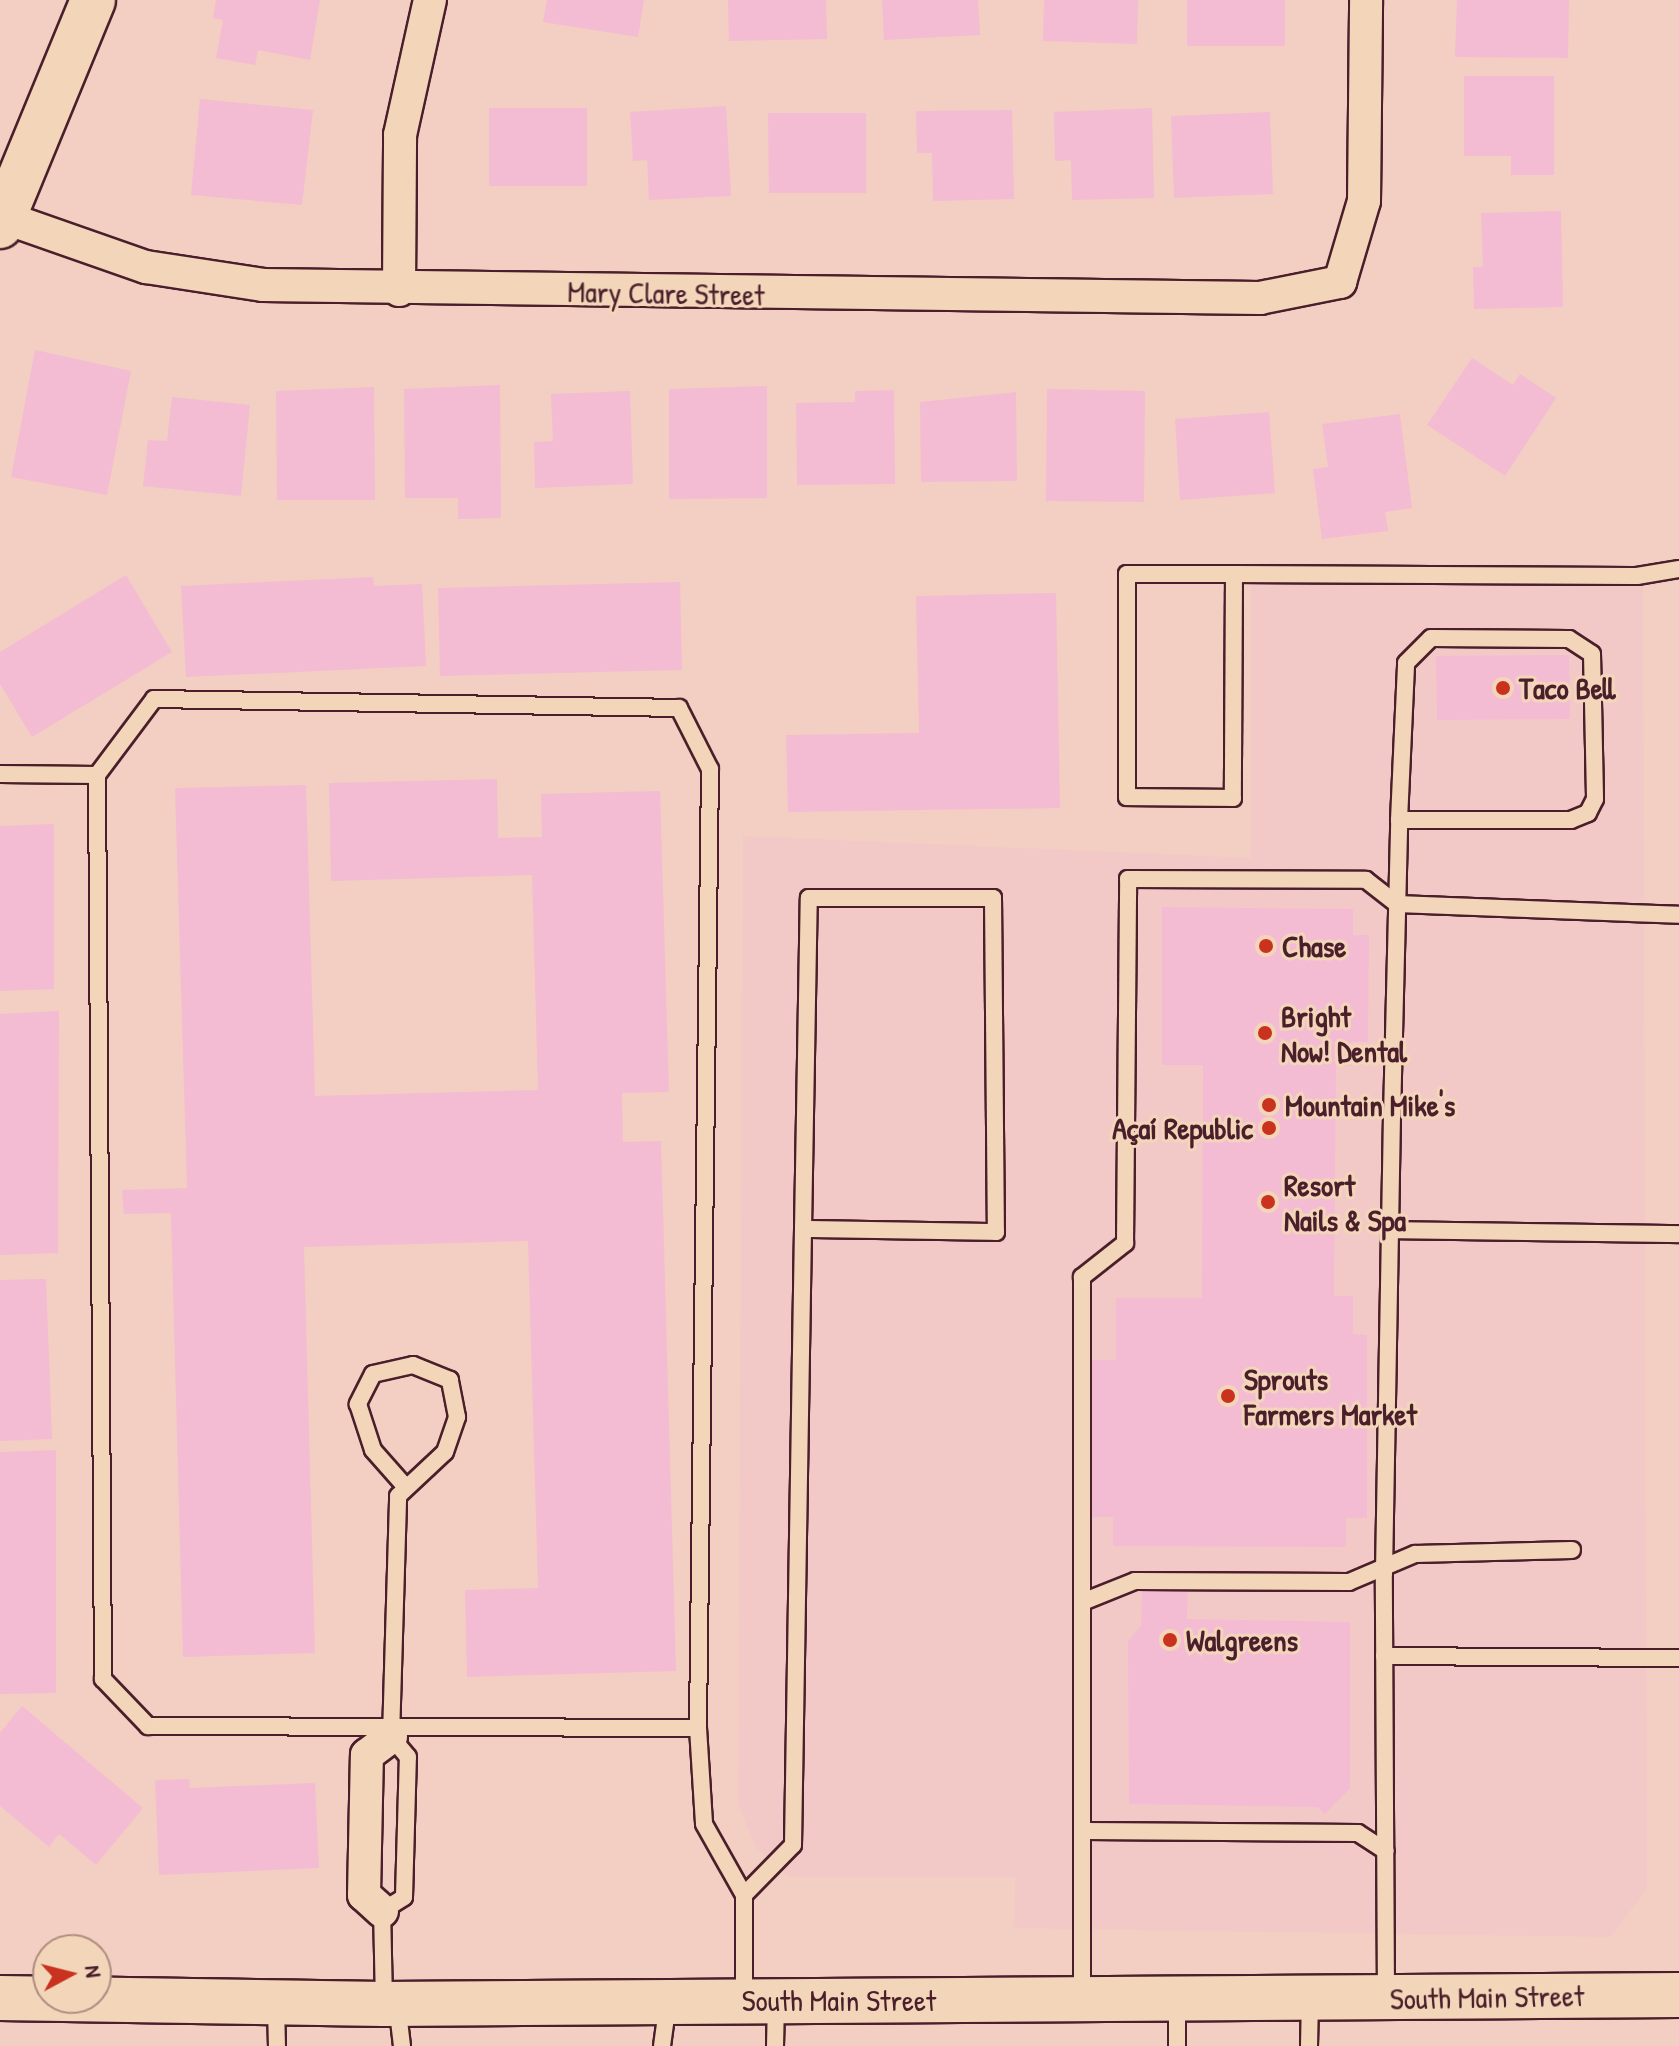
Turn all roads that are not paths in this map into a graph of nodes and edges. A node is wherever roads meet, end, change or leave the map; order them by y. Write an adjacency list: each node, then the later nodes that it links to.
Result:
1 (93, 0): 4 (main road)
2 (430, 0): 5 (street)
3 (1366, 0): 5 (street, Mary Clare Street)
4 (1, 220): 5 (street, Mary Clare Street)
5 (399, 290)
6 (1679, 569): 7 (lane)
7 (1234, 574): 7 (lane)
8 (0, 774): 9 (lane)
9 (97, 775): 22 (lane); 23 (lane)
10 (1399, 820): 10 (lane); 11 (lane)
11 (1397, 904): 12 (lane); 14 (lane); 19 (lane)
12 (1679, 915)
13 (803, 1229): 13 (lane); 26 (lane)
14 (1391, 1230): 15 (lane); 18 (lane)
15 (1679, 1234)
16 (404, 1485): 16 (lane); 23 (lane)
17 (1572, 1550): 18 (lane)
18 (1384, 1573): 19 (lane); 20 (lane)
19 (1085, 1601): 24 (lane)
20 (1384, 1656): 21 (lane); 25 (lane)
21 (1679, 1658)
22 (698, 1728): 23 (lane); 26 (lane)
23 (391, 1732): 27 (street)
24 (1086, 1831): 25 (lane); 29 (lane)
25 (1386, 1851): 32 (lane)
26 (744, 1895): 34 (lane)
27 (382, 1911): 36 (lane)
28 (1679, 1995): 32 (main road, South Main Street)
29 (1082, 1997): 31 (main road, South Main Street); 34 (main road, South Main Street)
30 (0, 1998): 37 (main road, South Main Street)
31 (1177, 1998): 33 (main road, South Main Street); 40 (lane)
32 (1386, 1998): 33 (main road, South Main Street)
33 (1310, 1999): 41 (lane)
34 (760, 2000): 35 (main road, South Main Street); 39 (lane)
35 (668, 2001): 36 (main road, South Main Street); 38 (lane)
36 (394, 2018): 37 (main road, South Main Street)
37 (276, 2025)
38 (662, 2046)
39 (775, 2046)
40 (1177, 2046)
41 (1309, 2046)

